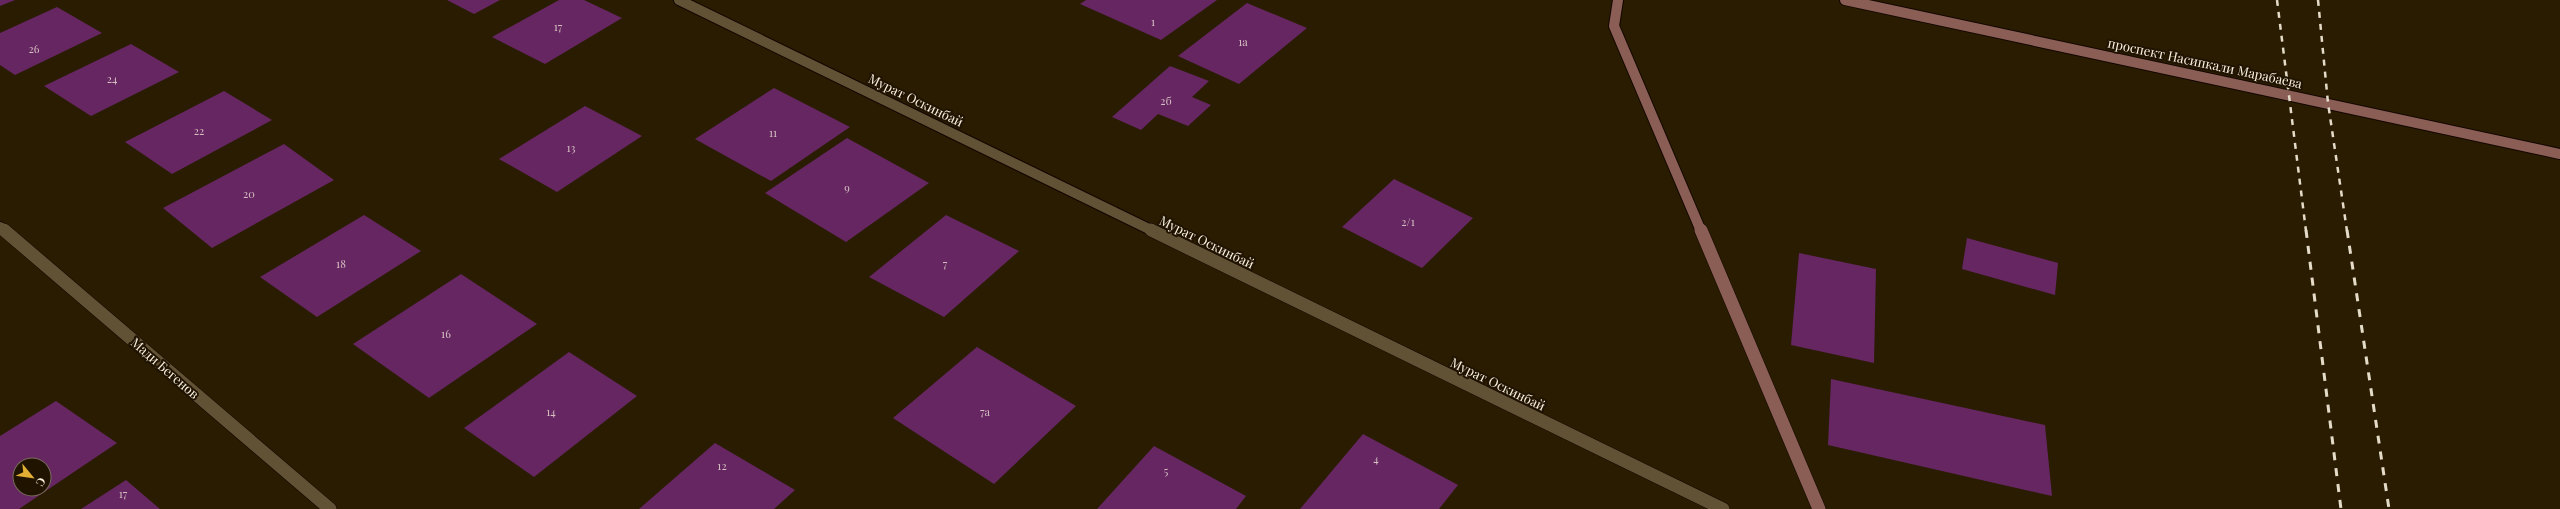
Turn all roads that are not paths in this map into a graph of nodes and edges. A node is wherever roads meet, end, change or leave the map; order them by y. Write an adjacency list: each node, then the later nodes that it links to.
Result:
1 (679, 0): 7 (street, Мурат Оскинбай)
2 (1618, 0): 8 (street)
3 (1845, 0): 4 (street, проспект Насипкали Марабаева)
4 (2560, 154)
5 (0, 227): 6 (street, Мади Бегенов)
6 (330, 509)
7 (1723, 509)
8 (1819, 509)

